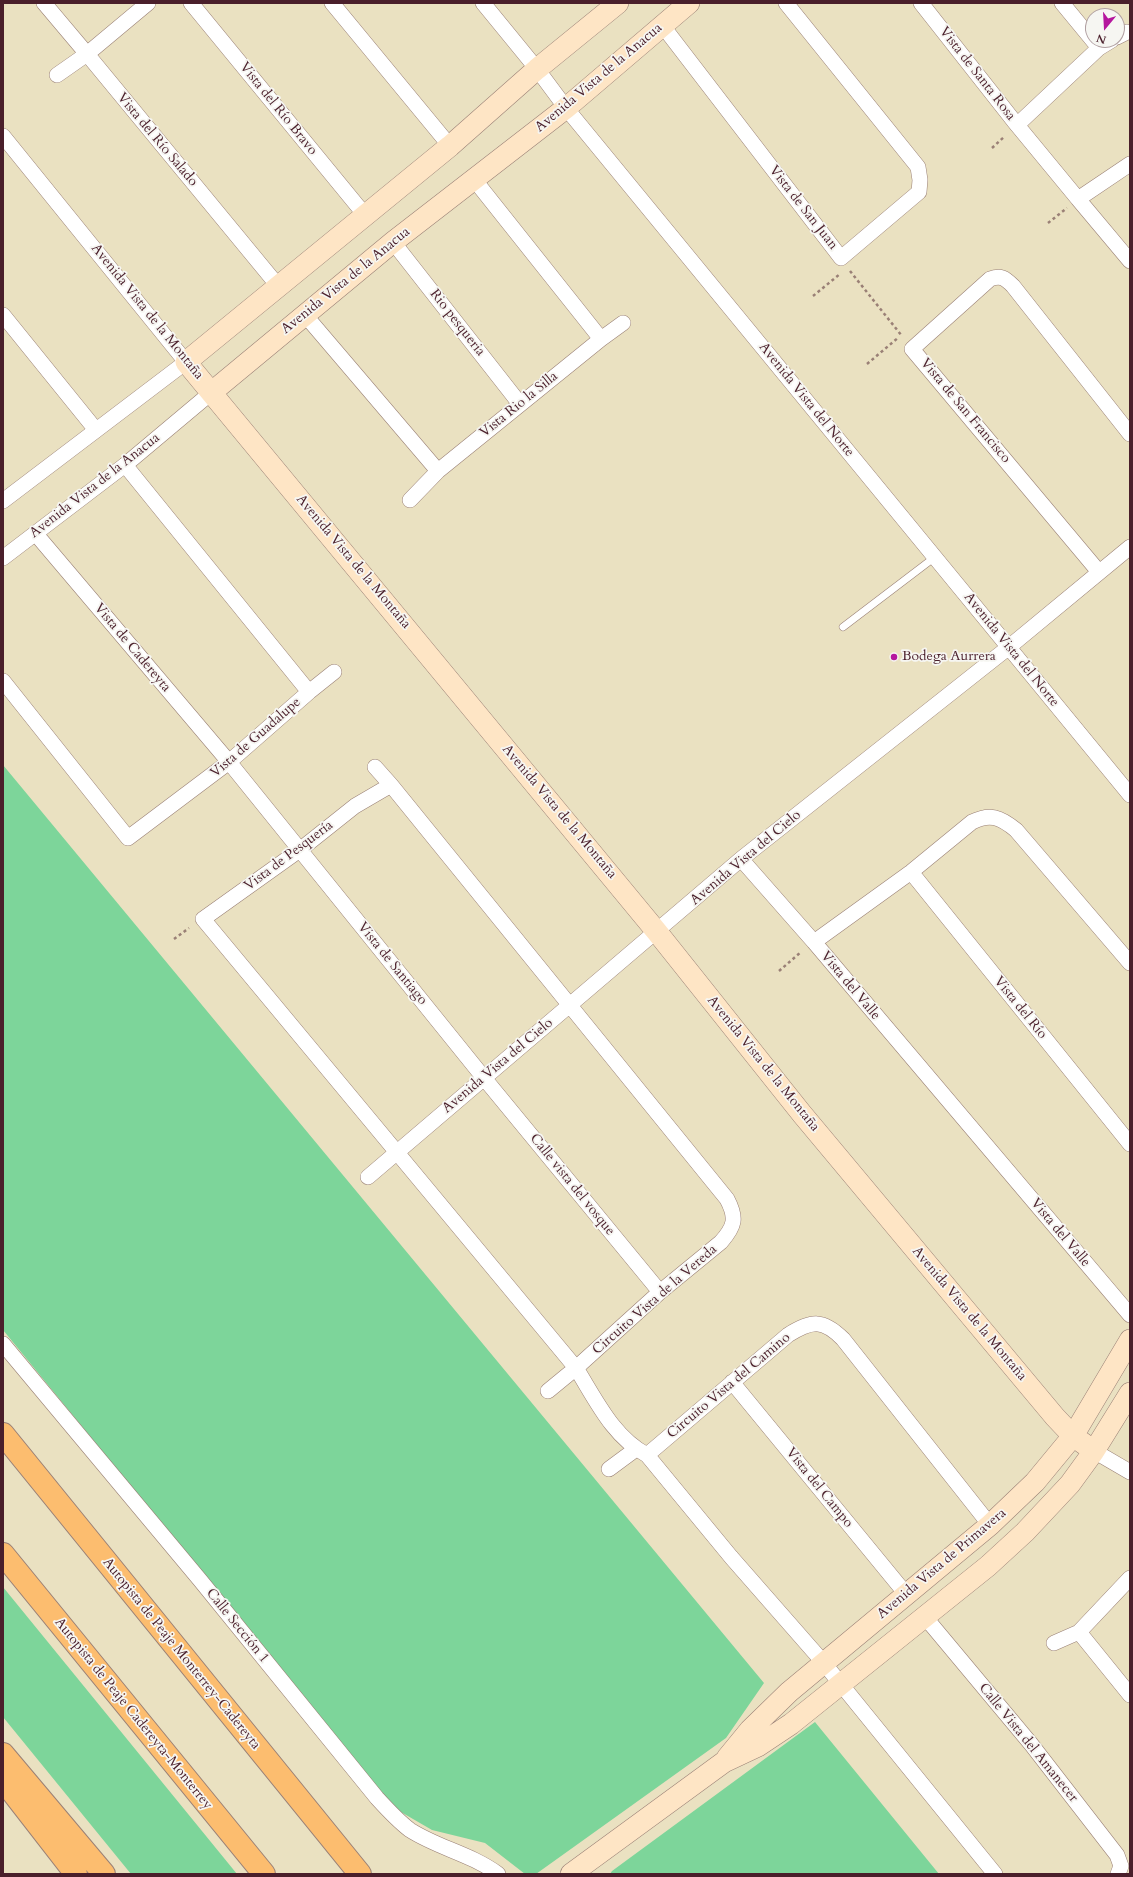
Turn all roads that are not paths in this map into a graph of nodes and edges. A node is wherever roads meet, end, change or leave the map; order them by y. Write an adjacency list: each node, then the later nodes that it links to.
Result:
1 (44, 3): 14 (street, Vista del Río Salado)
2 (148, 3): 14 (street)
3 (191, 3): 24 (street, Vista del Río Bravo)
4 (332, 3): 20 (street)
5 (483, 3): 15 (street, Avenida Vista del Norte)
6 (618, 3): 15 (street)
7 (689, 3): 11 (street, Avenida Vista de la Anacua)
8 (786, 3): 11 (street, Vista de San Juan)
9 (921, 3): 18 (street, Vista de Santa Rosa)
10 (1062, 3): 12 (street)
11 (662, 25): 17 (street, Avenida Vista de la Anacua)
12 (1085, 31)
13 (1099, 48): 18 (street, Vista de Santa Rosa)
14 (87, 54): 16 (street); 27 (street, Vista del Río Salado)
15 (537, 69): 17 (street, Avenida Vista del Norte); 20 (street)
16 (57, 75)
17 (566, 108): 22 (street, Avenida Vista de la Anacua); 43 (street, Avenida Vista del Norte)
18 (1017, 124): 23 (street)
19 (3, 136): 32 (street, Avenida Vista de la Montaña)
20 (450, 146): 24 (street)
21 (1130, 164): 23 (street)
22 (473, 178): 25 (street, Avenida Vista de la Anacua); 31 (street)
23 (1078, 199): 26 (street)
24 (365, 215): 27 (street)
25 (393, 242): 29 (street, Avenida Vista de la Anacua); 34 (street, Rio pesqueria)
26 (1130, 261)
27 (279, 286): 32 (street)
28 (3, 315): 35 (street)
29 (305, 315): 33 (street, Avenida Vista de la Anacua); 38 (street)
30 (623, 322): 31 (street, Vista Rio la Silla)
31 (600, 339): 34 (street, Vista Rio la Silla)
32 (186, 362): 33 (street, Avenida Vista de la Montaña); 35 (street)
33 (212, 392): 37 (street, Avenida Vista de la Anacua); 58 (street, Avenida Vista de la Montaña)
34 (520, 404): 38 (street, Vista Rio la Silla)
35 (96, 430): 39 (street)
36 (1130, 434): 45 (street, Vista de San Francisco)
37 (125, 465): 41 (street, Avenida Vista de la Anacua); 50 (street, Vista de Guadalupe)
38 (438, 471): 40 (street, Vista Rio la Silla)
39 (4, 497)
40 (410, 500)
41 (35, 533): 44 (street, Avenida Vista de la Anacua); 51 (street, Vista de Cadereyta)
42 (1130, 547): 45 (street, Avenida Vista del Cielo)
43 (935, 557): 46 (lane); 47 (street, Avenida Vista del Norte)
44 (3, 558)
45 (1099, 572): 47 (street, Avenida Vista del Cielo)
46 (843, 627)
47 (1009, 647): 54 (street, Avenida Vista del Norte); 56 (street, Avenida Vista del Cielo)
48 (334, 672): 50 (street)
49 (3, 681): 51 (street, Vista de Guadalupe)
50 (309, 692): 51 (street, Vista de Guadalupe)
51 (229, 762): 55 (street, Vista de Cadereyta)
52 (375, 767): 53 (street)
53 (391, 785): 55 (street, Vista de Pesquería); 61 (street)
54 (1130, 795)
55 (301, 850): 62 (street, Vista de Santiago); 64 (street, Vista de Pesquería)
56 (741, 859): 58 (street, Avenida Vista del Cielo); 59 (street)
57 (911, 872): 59 (street, Vista del Valle); 60 (street, Vista del Valle); 63 (street, Vista del Río)
58 (657, 932): 61 (street, Avenida Vista del Cielo); 75 (street, Avenida Vista de la Montaña)
59 (814, 942): 67 (street, Vista del Valle)
60 (1130, 963)
61 (568, 1006): 62 (street, Avenida Vista del Cielo); 66 (street, Circuito Vista de la Vereda)
62 (484, 1078): 64 (street, Avenida Vista del Cielo); 66 (street, Calle vista del vosque)
63 (1130, 1144)
64 (396, 1152): 65 (street, Avenida Vista del Cielo); 70 (street)
65 (368, 1176)
66 (660, 1292): 70 (street, Circuito Vista de la Vereda)
67 (1130, 1315)
68 (1130, 1340): 75 (street, Avenida Vista de Primavera)
69 (3, 1344): 97 (street, Calle Sección 1)
70 (576, 1368): 72 (street, Circuito Vista de la Vereda); 77 (street)
71 (732, 1382): 77 (street, Circuito Vista del Camino); 80 (street, Circuito Vista del Camino); 83 (street, Vista del Campo)
72 (548, 1391)
73 (1130, 1393): 76 (street, Avenida Vista de Primavera)
74 (3, 1434): 96 (main road, Autopista de Peaje Monterrey-Cadereyta)
75 (1073, 1436): 76 (street, Avenida Vista de la Montaña); 80 (street, Avenida Vista de Primavera)
76 (1094, 1451): 79 (street, Avenida Vista de la Montaña); 84 (street, Avenida Vista de Primavera)
77 (642, 1452): 78 (street, Circuito Vista del Camino); 87 (street)
78 (609, 1469)
79 (1130, 1472)
80 (990, 1525): 83 (street, Avenida Vista de Primavera)
81 (3, 1554): 95 (main road, Autopista de Peaje Cadereyta-Monterrey)
82 (1130, 1578): 85 (street)
83 (906, 1594): 87 (street, Avenida Vista de Primavera)
84 (925, 1617): 88 (street, Avenida Vista de Primavera); 100 (street, Calle Vista del Amanecer)
85 (1079, 1632): 86 (street); 89 (street)
86 (1054, 1643)
87 (823, 1662): 88 (street); 91 (street, Avenida Vista de Primavera)
88 (841, 1685): 91 (street, Avenida Vista de Primavera); 99 (street)
89 (1130, 1695)
90 (3, 1754): 94 (main road)
91 (724, 1762): 98 (street, Avenida Vista de Primavera)
92 (3, 1780): 93 (main road)
93 (76, 1874)
94 (104, 1874)
95 (264, 1874)
96 (360, 1874)
97 (498, 1874)
98 (571, 1874)
99 (995, 1874)
100 (1118, 1874)

